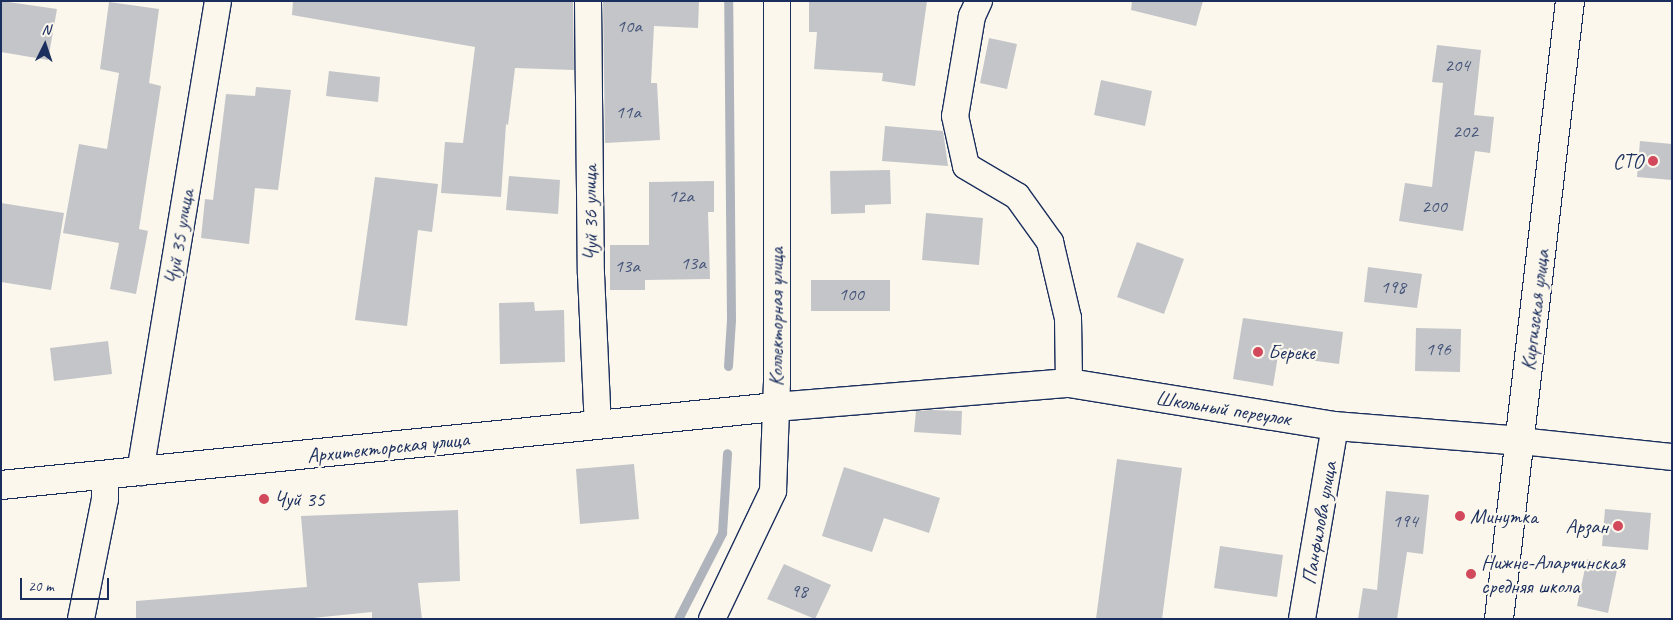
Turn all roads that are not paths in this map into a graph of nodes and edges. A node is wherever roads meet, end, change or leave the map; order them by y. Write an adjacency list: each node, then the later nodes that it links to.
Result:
1 (218, 1): 12 (street, Чуй 35 улица)
2 (588, 1): 8 (street, Чуй 36 улица)
3 (777, 1): 7 (street, Коллекторная улица)
4 (979, 1): 6 (street)
5 (1570, 1): 10 (street, Киргизская улица)
6 (1069, 384): 7 (street, Школьный переулок); 9 (street, Школьный переулок)
7 (775, 407): 8 (street, Архитекторская улица); 16 (street, Коллекторная улица)
8 (598, 426): 12 (street, Архитекторская улица)
9 (1335, 426): 10 (street, Школьный переулок); 17 (street, Панфилова улица)
10 (1520, 441): 11 (street, Школьный переулок); 18 (street, Киргизская улица)
11 (1672, 457)
12 (140, 472): 13 (street, Архитекторская улица)
13 (105, 474): 14 (street, Архитекторская улица); 15 (street)
14 (1, 485)
15 (81, 619)
16 (712, 619)
17 (1302, 619)
18 (1499, 619)

